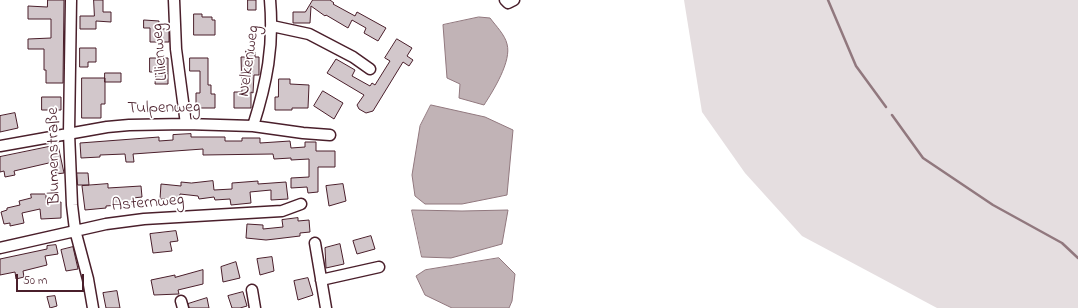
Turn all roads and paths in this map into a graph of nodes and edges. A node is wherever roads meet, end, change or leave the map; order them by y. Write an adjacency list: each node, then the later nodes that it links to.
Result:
1 (70, 0): 8 (street, Blumenstraße)
2 (174, 0): 6 (street, Lilienweg)
3 (270, 0): 4 (street, Nelkenweg)
4 (272, 26): 5 (street); 7 (street, Nelkenweg)
5 (370, 69)
6 (186, 124): 7 (street, Tulpenweg); 8 (street, Tulpenweg)
7 (253, 126): 9 (street, Tulpenweg)
8 (69, 133): 10 (street, Tulpenweg); 12 (street, Blumenstraße)
9 (330, 135)
10 (0, 146)
11 (301, 204): 12 (street, Asternweg)
12 (75, 230): 14 (street, Asternweg); 19 (street, Blumenstraße)
13 (315, 243): 16 (street)
14 (0, 248)
15 (379, 267): 16 (street)
16 (321, 280): 18 (street)
17 (252, 290): 20 (street)
18 (323, 307)
19 (93, 308)
20 (255, 308)

